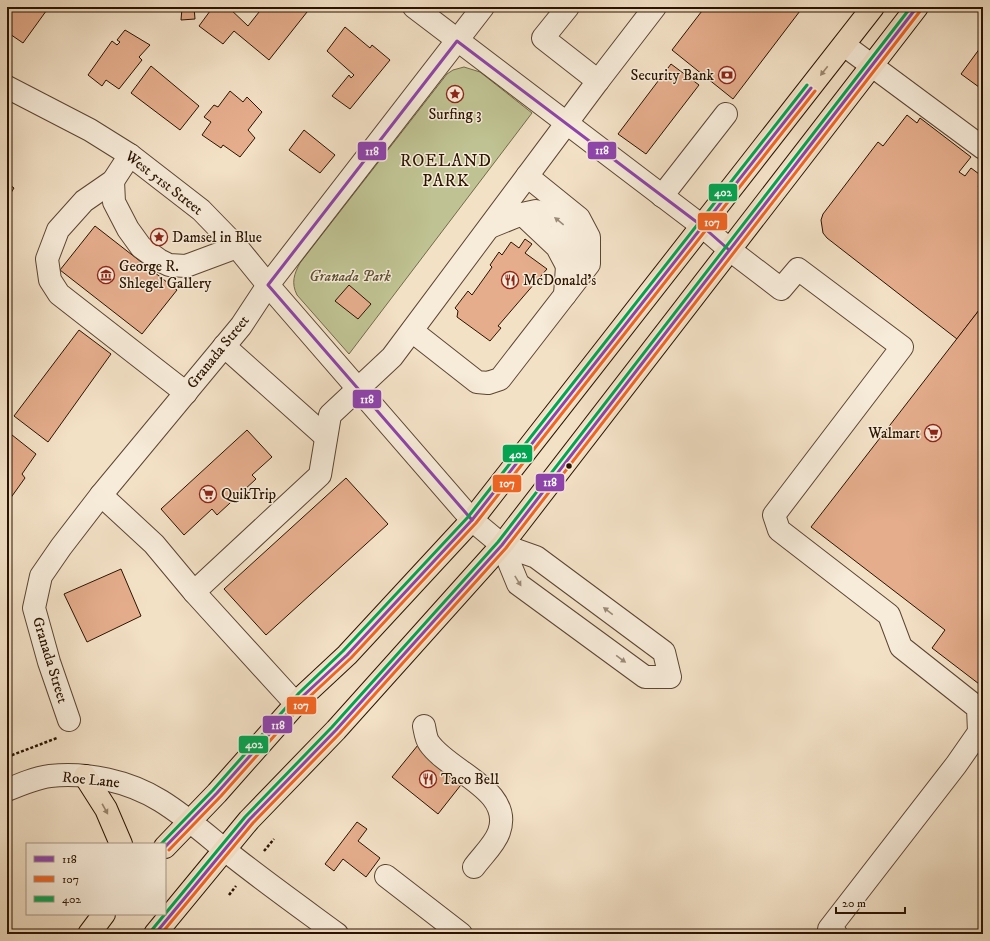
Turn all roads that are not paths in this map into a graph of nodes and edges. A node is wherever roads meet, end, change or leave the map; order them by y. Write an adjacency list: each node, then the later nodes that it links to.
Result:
1 (414, 7): 7 (street)
2 (483, 7): 7 (street, Granada Street)
3 (568, 7): 10 (street)
4 (655, 7): 10 (street)
5 (873, 7): 8 (main road)
6 (917, 7): 9 (main road)
7 (457, 40): 13 (street); 23 (street, Granada Street)
8 (844, 45): 9 (street); 19 (main road, one-way to 19)
9 (872, 66): 14 (street); 22 (main road)
10 (598, 80): 13 (street)
11 (7, 87): 15 (street, West 51st Street)
12 (726, 114): 18 (street)
13 (567, 123): 16 (street); 18 (street)
14 (983, 148)
15 (130, 156): 17 (street); 21 (street, West 51st Street)
16 (527, 176): 20 (street); 24 (street)
17 (113, 180): 21 (street); 28 (street)
18 (662, 196): 19 (street)
19 (702, 226): 22 (street); 31 (main road)
20 (490, 227): 24 (street); 25 (street)
21 (237, 247): 23 (street, West 51st Street)
22 (730, 250): 32 (main road); 50 (street)
23 (268, 285): 26 (street, Granada Street); 27 (street, West 51st Street)
24 (565, 295): 25 (street)
25 (412, 330): 27 (street)
26 (224, 346): 28 (street, Granada Street); 29 (street)
27 (359, 389): 29 (street); 31 (street, West 51st Street)
28 (186, 393): 30 (street, Granada Street)
29 (326, 437): 33 (street)
30 (102, 495): 33 (street); 35 (street, Granada Street)
31 (472, 520): 32 (street, West 51st Street); 34 (main road)
32 (502, 545): 32 (street, one-way to 32); 42 (main road)
33 (194, 592): 34 (street)
34 (296, 704): 39 (main road)
35 (69, 720)
36 (424, 726): 43 (street)
37 (85, 776): 38 (street, Roe Lane); 39 (street, Roe Lane); 40 (main road, one-way to 40)
38 (7, 790)
39 (190, 822): 41 (main road); 42 (street, Roe Lane)
40 (121, 843)
41 (166, 846)
42 (226, 850): 47 (main road); 48 (street, Roe Lane)
43 (474, 867)
44 (386, 876): 49 (street)
45 (103, 915): 46 (main road)
46 (89, 934)
47 (155, 934)
48 (337, 934)
49 (461, 934)
50 (836, 934)

